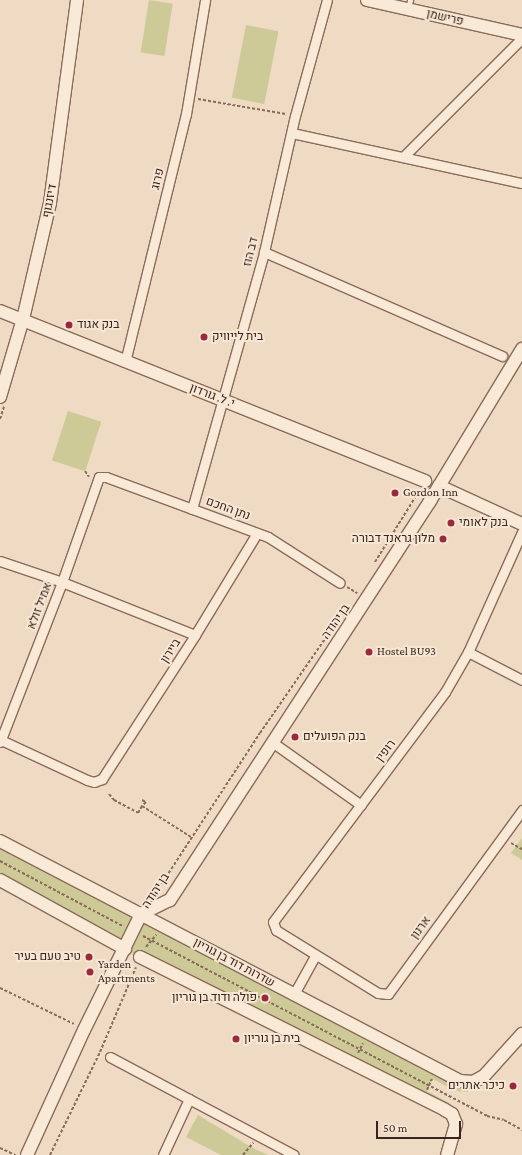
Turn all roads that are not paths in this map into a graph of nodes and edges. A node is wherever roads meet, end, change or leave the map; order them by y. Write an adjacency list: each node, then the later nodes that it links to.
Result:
1 (77, 0): 12 (street, דיזנגוף)
2 (205, 0): 15 (street, פרוג)
3 (327, 0): 7 (street, דב הוז)
4 (367, 0): 5 (street, פרישמן)
5 (409, 5): 6 (street, פרישמן)
6 (522, 36): 8 (street)
7 (292, 133): 8 (street); 10 (street, דב הוז)
8 (403, 157): 9 (street)
9 (522, 183)
10 (264, 252): 14 (street); 17 (street, דב הוז)
11 (0, 310): 12 (street, י. ל. גורדון)
12 (23, 319): 15 (street, י. ל. גורדון); 16 (street, דיזנגוף)
13 (522, 350): 20 (street)
14 (502, 356)
15 (126, 362): 17 (street, י. ל. גורדון)
16 (0, 397)
17 (223, 400): 19 (street, י. ל. גורדון); 21 (street, דב הוז)
18 (99, 477): 21 (street, נתן החכם); 26 (street, אמיל זולא)
19 (425, 480)
20 (439, 486): 22 (street); 32 (street)
21 (192, 509): 24 (street, נתן החכם)
22 (522, 524)
23 (522, 532): 29 (street, רופין)
24 (258, 533): 27 (street, נתן החכם); 28 (street, ביירון)
25 (0, 561): 26 (street)
26 (62, 582): 28 (street); 31 (street, אמיל זולא)
27 (340, 583)
28 (195, 635): 31 (street, ביירון)
29 (468, 652): 30 (street); 33 (street, רופין)
30 (522, 680)
31 (0, 741)
32 (272, 742): 33 (street); 37 (street)
33 (361, 805): 39 (street, רופין)
34 (522, 810): 39 (street, ארנון)
35 (0, 841): 37 (street, שדרות דוד בן גוריון)
36 (0, 880): 38 (street)
37 (141, 914): 38 (street); 41 (street, שדרות דוד בן גוריון)
38 (125, 949): 45 (street)
39 (315, 956): 41 (street)
40 (140, 957): 48 (street)
41 (294, 994): 42 (street, שדרות דוד בן גוריון)
42 (522, 1034)
43 (110, 1057): 44 (street)
44 (189, 1099): 46 (street); 47 (street)
45 (27, 1155)
46 (163, 1155)
47 (294, 1155)
48 (447, 1155)

